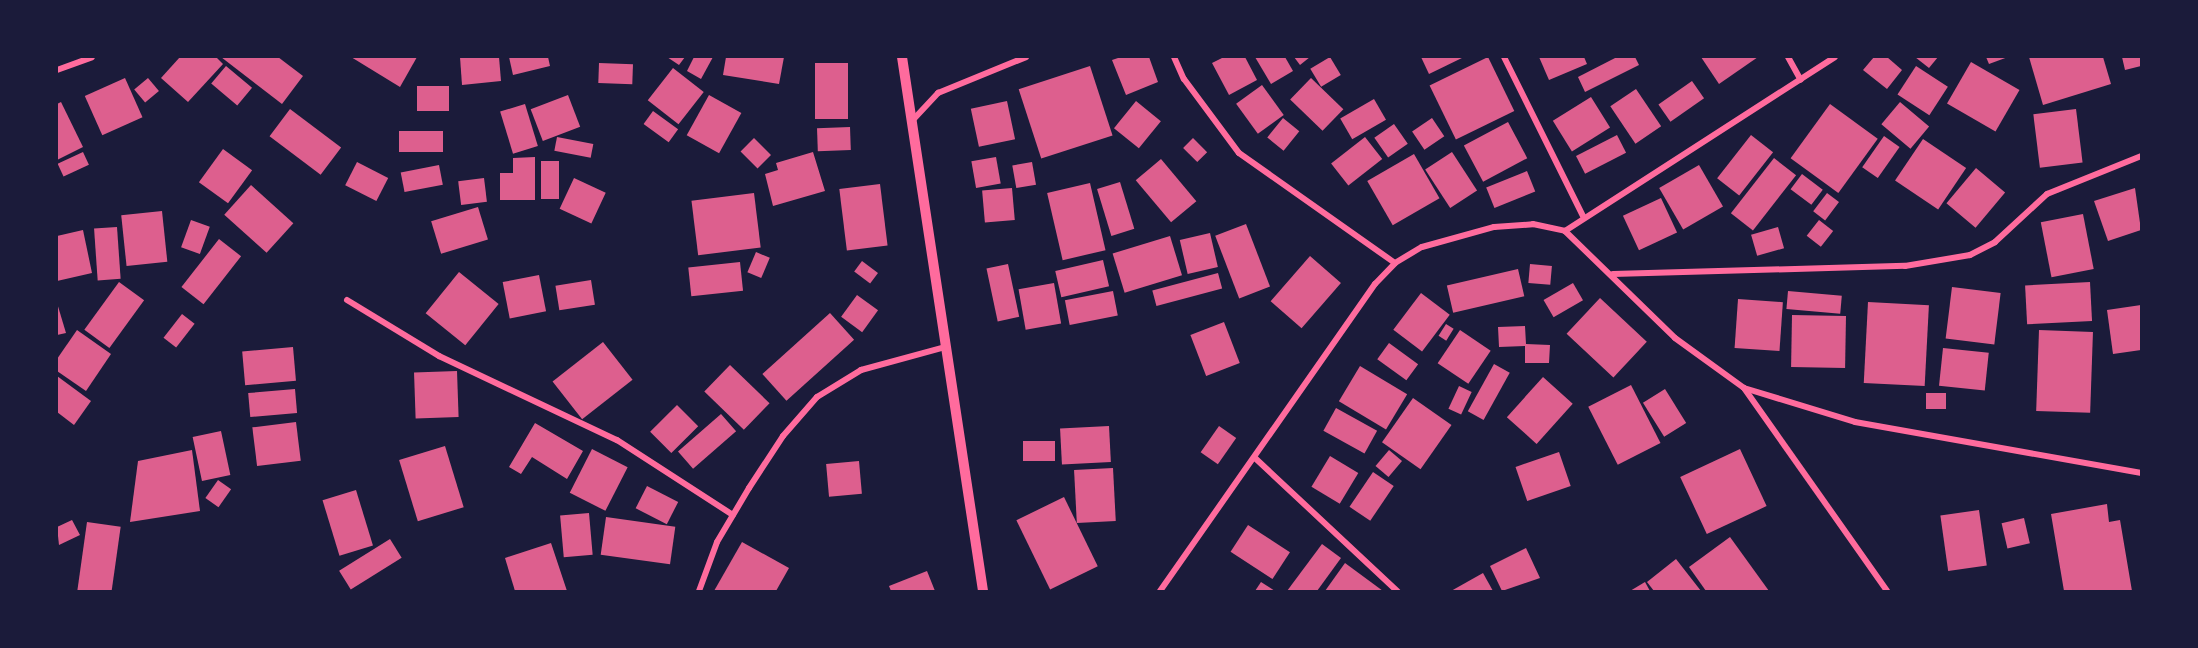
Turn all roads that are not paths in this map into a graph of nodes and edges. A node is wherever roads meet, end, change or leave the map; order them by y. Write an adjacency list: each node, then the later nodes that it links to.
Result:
1 (92, 57): 8 (street)
2 (902, 57): 10 (street)
3 (1026, 57): 10 (street)
4 (1174, 57): 14 (street)
5 (1504, 57): 12 (street)
6 (1788, 57): 9 (street)
7 (1835, 57): 9 (street)
8 (57, 70)
9 (1801, 80): 12 (street)
10 (910, 124): 17 (street)
11 (2141, 156): 15 (street)
12 (1583, 216): 13 (street)
13 (1565, 231): 14 (street); 15 (street)
14 (1395, 263): 19 (street)
15 (1613, 274): 18 (street)
16 (347, 300): 21 (street)
17 (942, 348): 21 (street); 23 (street)
18 (1744, 388): 20 (street); 26 (street)
19 (1255, 458): 24 (street); 25 (street)
20 (2141, 473)
21 (733, 515): 22 (street)
22 (699, 591)
23 (983, 591)
24 (1160, 591)
25 (1397, 591)
26 (1887, 591)

